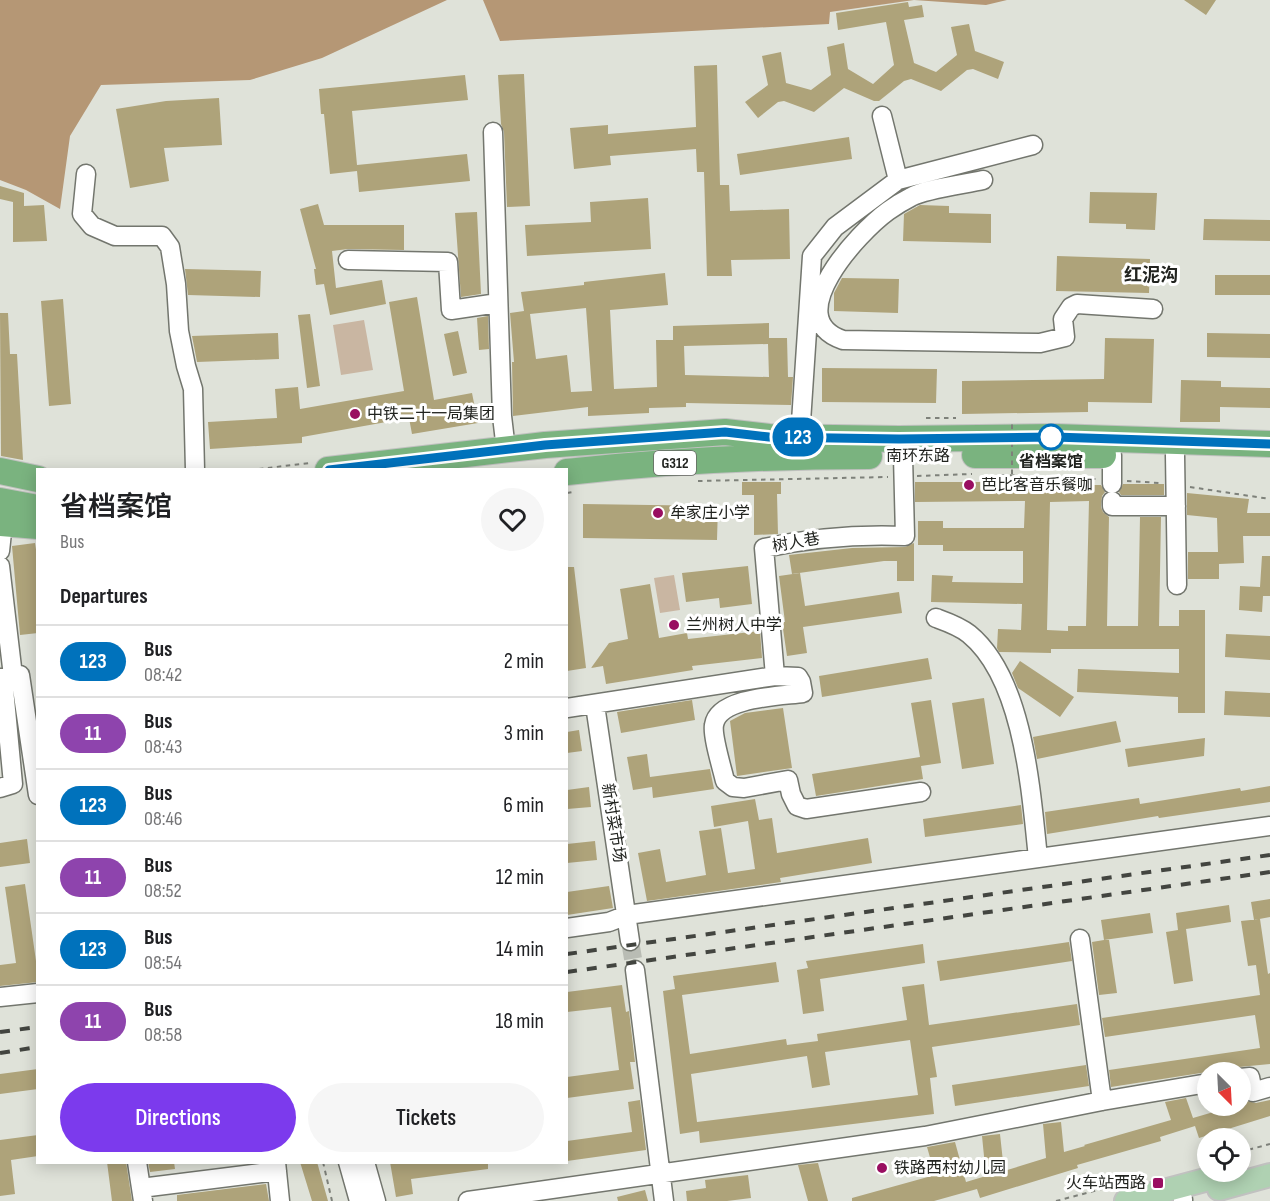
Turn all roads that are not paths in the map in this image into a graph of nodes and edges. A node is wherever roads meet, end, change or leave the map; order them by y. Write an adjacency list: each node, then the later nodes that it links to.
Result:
1 (882, 116): 5 (street)
2 (493, 132): 8 (street)
3 (1033, 145): 5 (street)
4 (86, 174): 18 (street)
5 (898, 180): 9 (street)
6 (983, 180): 9 (street)
7 (348, 260): 8 (street)
8 (498, 303): 14 (street)
9 (814, 308): 10 (street); 11 (street)
10 (1153, 309)
11 (800, 437): 12 (highway, 南环东路 / G312); 13 (highway, 南环东路 / G312)
12 (1270, 444)
13 (764, 448): 14 (highway, 南环东路 / G312); 17 (highway, 南环东路 / G312); 21 (highway, 南环东路 / G312); 21 (highway)
14 (506, 450): 19 (highway, 南环东路)
15 (1174, 455): 16 (highway, 南环东路 / G312); 23 (highway, 南环东路 / G312); 26 (street)
16 (1270, 461)
17 (903, 466): 23 (highway, 南环东路 / G312); 34 (street, 树人巷)
18 (195, 468)
19 (346, 468)
20 (0, 471): 22 (highway)
21 (580, 474)
22 (36, 479)
23 (1112, 480): 26 (street)
24 (0, 488): 25 (highway)
25 (36, 493)
26 (1176, 506): 32 (street)
27 (36, 508): 28 (highway)
28 (1, 516): 29 (highway); 30 (street)
29 (36, 525)
30 (0, 551)
31 (0, 566): 35 (street)
32 (1177, 585)
33 (936, 618): 42 (street)
34 (775, 676): 36 (street); 40 (street)
35 (5, 678): 38 (street); 39 (street)
36 (595, 705): 37 (street); 43 (street, 新村菜市场)
37 (568, 708)
38 (36, 782)
39 (0, 788)
40 (921, 792)
41 (1270, 826): 42 (street)
42 (1038, 858): 43 (street)
43 (627, 915): 44 (street); 46 (street, 新村菜市场)
44 (568, 928)
45 (1080, 939): 53 (street)
46 (630, 940)
47 (635, 970): 60 (street)
48 (36, 993): 49 (street)
49 (0, 997)
50 (1251, 1082): 52 (street)
51 (1197, 1085): 53 (street)
52 (1270, 1087)
53 (1102, 1101): 60 (street)
54 (1270, 1162): 59 (main road)
55 (137, 1164): 63 (street)
56 (349, 1164): 66 (street)
57 (366, 1164): 67 (street)
58 (276, 1167): 63 (street); 65 (street)
59 (1251, 1167)
60 (661, 1174): 68 (street); 69 (street)
61 (1270, 1175): 64 (main road)
62 (1197, 1182): 70 (main road)
63 (142, 1194)
64 (1180, 1200)
65 (280, 1201)
66 (359, 1201)
67 (376, 1201)
68 (468, 1201)
69 (664, 1201)
70 (1126, 1201)

